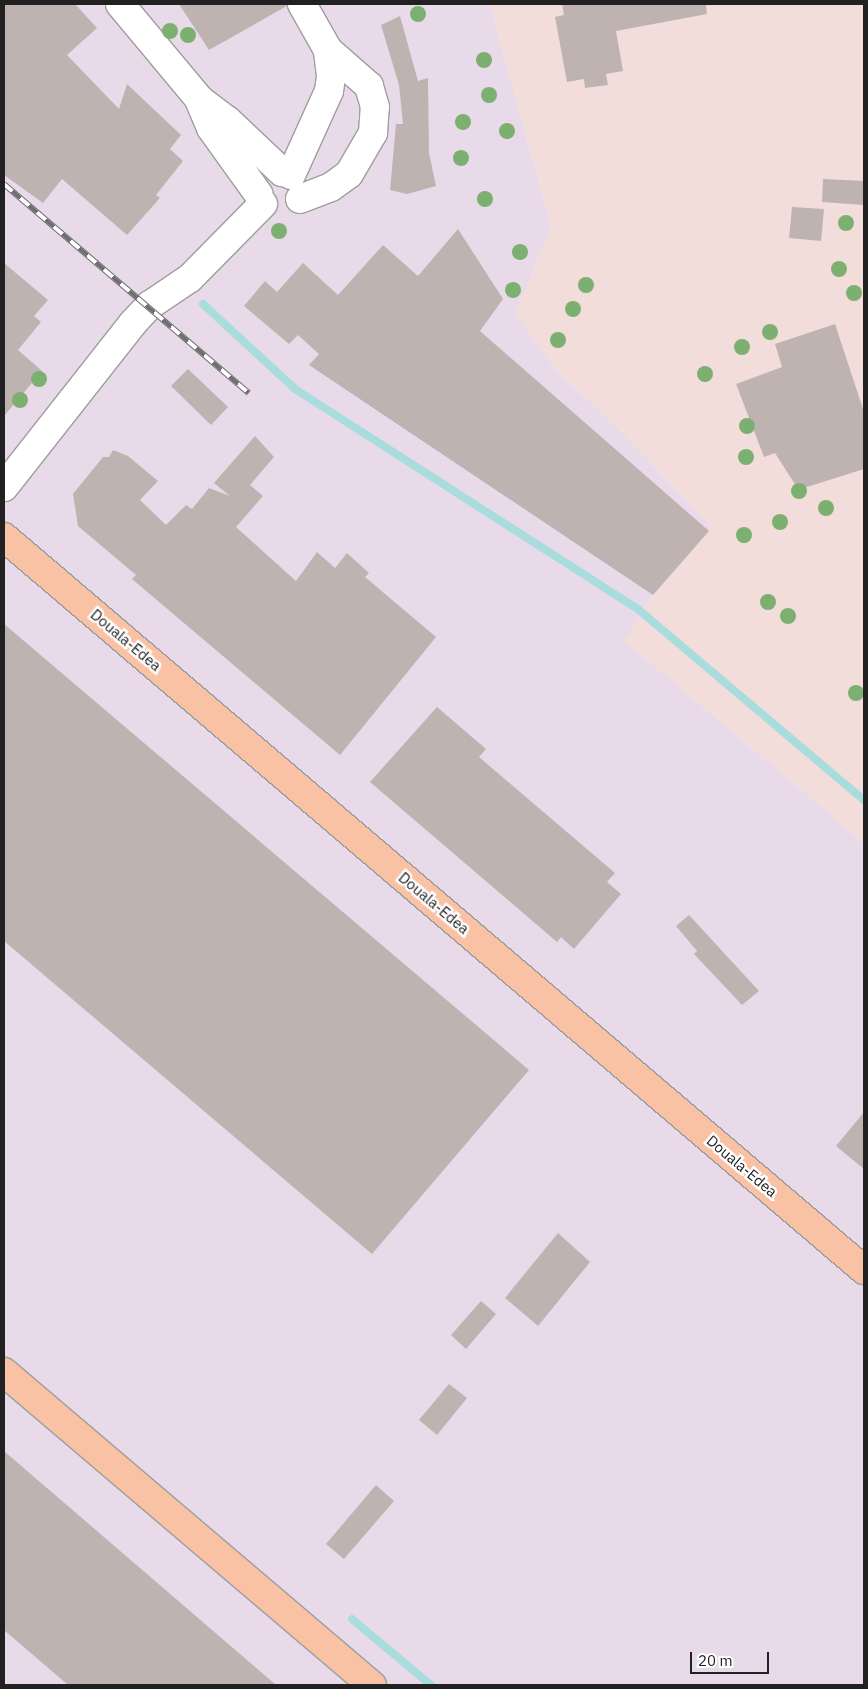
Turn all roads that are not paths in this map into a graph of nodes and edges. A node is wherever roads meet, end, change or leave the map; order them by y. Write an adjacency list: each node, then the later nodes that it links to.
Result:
1 (120, 4): 4 (street)
2 (302, 4): 3 (street)
3 (328, 50): 5 (street); 5 (street)
4 (200, 100): 5 (street); 6 (street)
5 (291, 182): 6 (street); 6 (street)
6 (261, 200): 7 (street)
7 (4, 486)
8 (4, 537): 9 (main road, Douala-Edea)
9 (864, 1270)
10 (4, 1372): 11 (main road)
11 (372, 1685)

